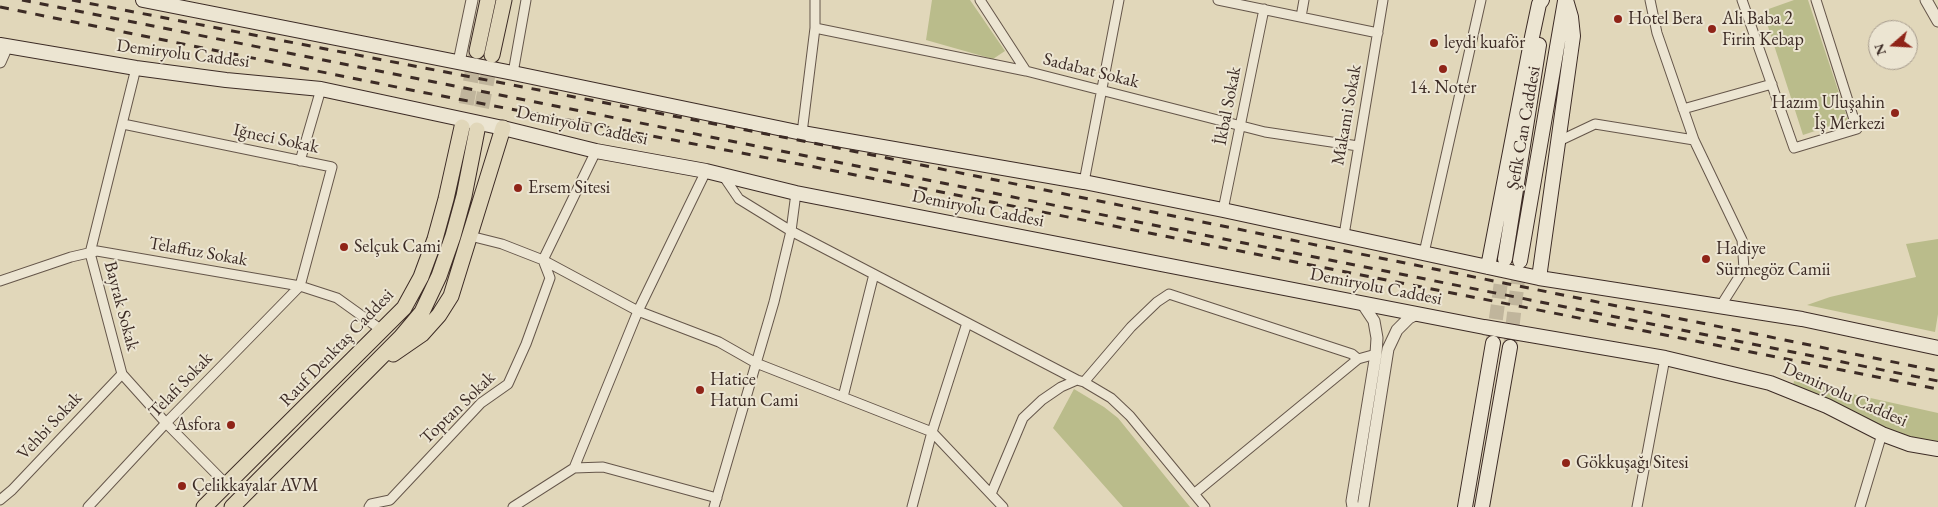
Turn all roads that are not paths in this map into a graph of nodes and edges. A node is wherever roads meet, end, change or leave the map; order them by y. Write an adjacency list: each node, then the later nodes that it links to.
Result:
1 (143, 0): 29 (main road)
2 (472, 0): 29 (street)
3 (488, 0): 26 (main road)
4 (504, 0): 27 (main road)
5 (526, 0): 32 (street)
6 (815, 0): 23 (street)
7 (980, 0): 31 (street)
8 (1119, 0): 35 (street)
9 (1218, 0): 20 (street)
10 (1304, 0): 21 (street)
11 (1383, 0): 24 (street, Makami Sokak)
12 (1481, 0): 57 (street)
13 (1542, 0): 61 (main road)
14 (1547, 0): 58 (main road, Şefik Can Caddesi)
15 (1566, 0): 44 (main road); 60 (main road, Şefik Can Caddesi)
16 (1650, 0): 36 (street)
17 (1742, 0): 33 (street)
18 (1816, 0): 33 (street)
19 (1926, 0): 22 (street)
20 (1264, 9): 21 (street); 38 (street, İkbal Sokak)
21 (1301, 17): 24 (street)
22 (1938, 21)
23 (815, 28): 31 (street, Sadabat Sokak); 42 (street)
24 (1378, 33): 45 (street, Makami Sokak)
25 (4, 46): 28 (street); 30 (main road, Demiryolu Caddesi)
26 (477, 50)
27 (492, 55)
28 (0, 62)
29 (459, 62): 32 (main road)
30 (136, 68): 34 (main road, Demiryolu Caddesi); 37 (street, Bayrak Sokak)
31 (1026, 71): 35 (street, Sadabat Sokak)
32 (513, 73): 42 (main road)
33 (1772, 84): 36 (street)
34 (321, 89): 40 (main road, Demiryolu Caddesi); 47 (street)
35 (1102, 90): 38 (street, Sadabat Sokak); 50 (street)
36 (1683, 109): 43 (street)
37 (123, 124): 47 (street, Iğneci Sokak); 56 (street, Bayrak Sokak)
38 (1240, 125): 45 (street, Sadabat Sokak); 52 (street, İkbal Sokak)
39 (462, 127): 71 (main road, Rauf Denktaş Caddesi)
40 (503, 128): 46 (main road, Demiryolu Caddesi); 55 (main road)
41 (477, 130): 79 (main road, Rauf Denktaş Caddesi)
42 (802, 133): 50 (main road)
43 (1694, 140): 44 (street); 67 (street)
44 (1559, 141): 63 (main road)
45 (1358, 146): 54 (street, Makami Sokak)
46 (596, 151): 48 (main road, Demiryolu Caddesi); 59 (street)
47 (300, 161): 65 (street, Iğneci Sokak)
48 (706, 171): 49 (main road, Demiryolu Caddesi); 68 (street)
49 (722, 174): 51 (main road, Demiryolu Caddesi); 53 (street)
50 (1084, 182): 52 (main road)
51 (796, 193): 53 (street); 66 (main road, Demiryolu Caddesi)
52 (1223, 210): 54 (main road)
53 (792, 232): 62 (street); 78 (street)
54 (1344, 235): 57 (main road)
55 (470, 236): 59 (street); 79 (main road)
56 (90, 253): 64 (street, Telaffuz Sokak); 65 (street, Telaffuz Sokak); 80 (street, Bayrak Sokak)
57 (1424, 253): 61 (main road)
58 (1505, 259)
59 (543, 260): 68 (street); 92 (street, Toptan Sokak)
60 (1520, 261)
61 (1488, 267): 63 (main road)
62 (874, 274): 70 (street); 82 (street)
63 (1539, 278): 67 (main road)
64 (0, 281)
65 (300, 286): 71 (street, Telaffuz Sokak); 83 (street, Telafi Sokak)
66 (1362, 303): 69 (main road, Demiryolu Caddesi); 75 (street)
67 (1720, 307): 73 (main road)
68 (638, 311): 78 (street); 87 (street)
69 (1417, 314): 76 (main road, Demiryolu Caddesi); 103 (street)
70 (967, 322): 81 (street); 84 (street)
71 (383, 331): 88 (main road, Rauf Denktaş Caddesi)
72 (1493, 343): 104 (main road)
73 (1937, 344)
74 (1510, 347): 105 (main road)
75 (1376, 354): 77 (street); 102 (street)
76 (1665, 358): 85 (main road, Demiryolu Caddesi); 106 (street)
77 (1358, 359): 81 (street); 89 (street)
78 (756, 363): 82 (street); 93 (street)
79 (372, 367): 96 (main road, Rauf Denktaş Caddesi)
80 (122, 374): 83 (street, Bayrak Sokak); 91 (street, Vehbi Sokak)
81 (1081, 381): 89 (street); 90 (street)
82 (843, 397): 84 (street)
83 (166, 423): 88 (street, Bayrak Sokak); 94 (street, Telafi Sokak)
84 (932, 432): 90 (street); 99 (street)
85 (1882, 434): 86 (main road, Demiryolu Caddesi); 107 (street)
86 (1938, 449)
87 (574, 468): 93 (street); 98 (street)
88 (227, 485): 95 (main road, Rauf Denktaş Caddesi)
89 (1195, 493): 101 (street)
90 (991, 494): 100 (street)
91 (0, 500)
92 (392, 503): 97 (street, Toptan Sokak)
93 (715, 503)
94 (88, 507)
95 (204, 507)
96 (232, 507)
97 (369, 507)
98 (513, 507)
99 (912, 507)
100 (1003, 507)
101 (1205, 507)
102 (1353, 507)
103 (1363, 507)
104 (1465, 507)
105 (1482, 507)
106 (1637, 507)
107 (1860, 507)

